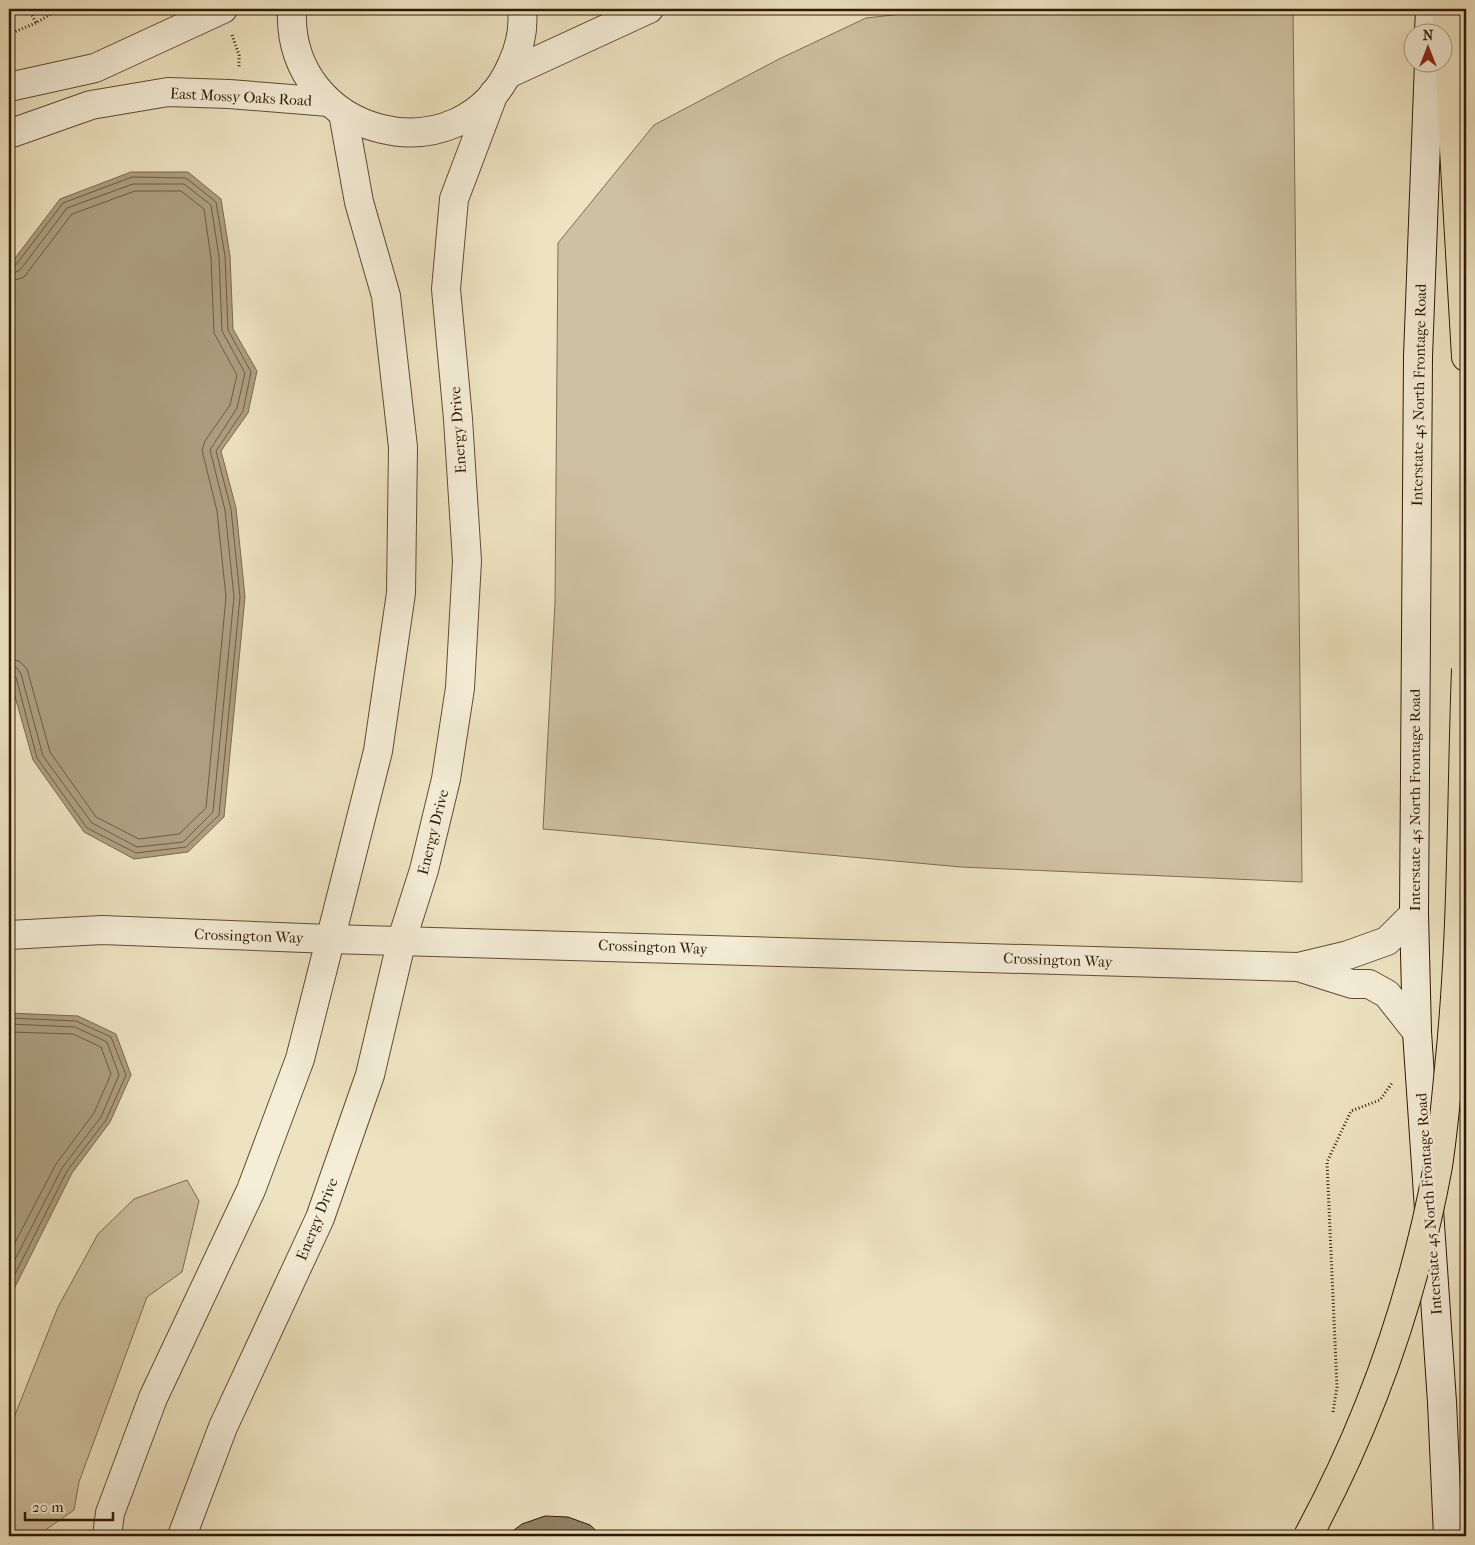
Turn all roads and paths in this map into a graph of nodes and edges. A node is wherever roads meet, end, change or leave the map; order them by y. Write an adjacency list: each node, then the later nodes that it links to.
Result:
1 (29, 9): 10 (path)
2 (59, 9): 10 (path)
3 (222, 9): 14 (street); 15 (path)
4 (292, 9): 16 (street)
5 (522, 9): 13 (street, Energy Drive)
6 (649, 9): 13 (street)
7 (1430, 9): 9 (street)
8 (1446, 9): 18 (highway)
9 (1429, 22)
10 (36, 23): 11 (path)
11 (9, 34)
12 (1428, 72): 20 (street, Interstate 45 North Frontage Road)
13 (501, 83): 16 (street); 23 (street, Energy Drive)
14 (9, 87)
15 (238, 95): 16 (street, East Mossy Oaks Road); 17 (street, East Mossy Oaks Road)
16 (336, 108): 22 (street)
17 (9, 134)
18 (1466, 357)
19 (1466, 669): 30 (highway, bridge)
20 (1414, 914): 24 (street, Crossington Way); 25 (street, Interstate 45 North Frontage Road)
21 (9, 936): 22 (street, Crossington Way)
22 (330, 939): 23 (street, Crossington Way); 28 (street)
23 (402, 939): 24 (street, Crossington Way); 29 (street, Energy Drive)
24 (1298, 967): 25 (street, Crossington Way)
25 (1417, 1032): 31 (street, Interstate 45 North Frontage Road)
26 (1397, 1076): 27 (path)
27 (1332, 1416)
28 (106, 1536)
29 (182, 1536)
30 (1308, 1536)
31 (1448, 1536)

